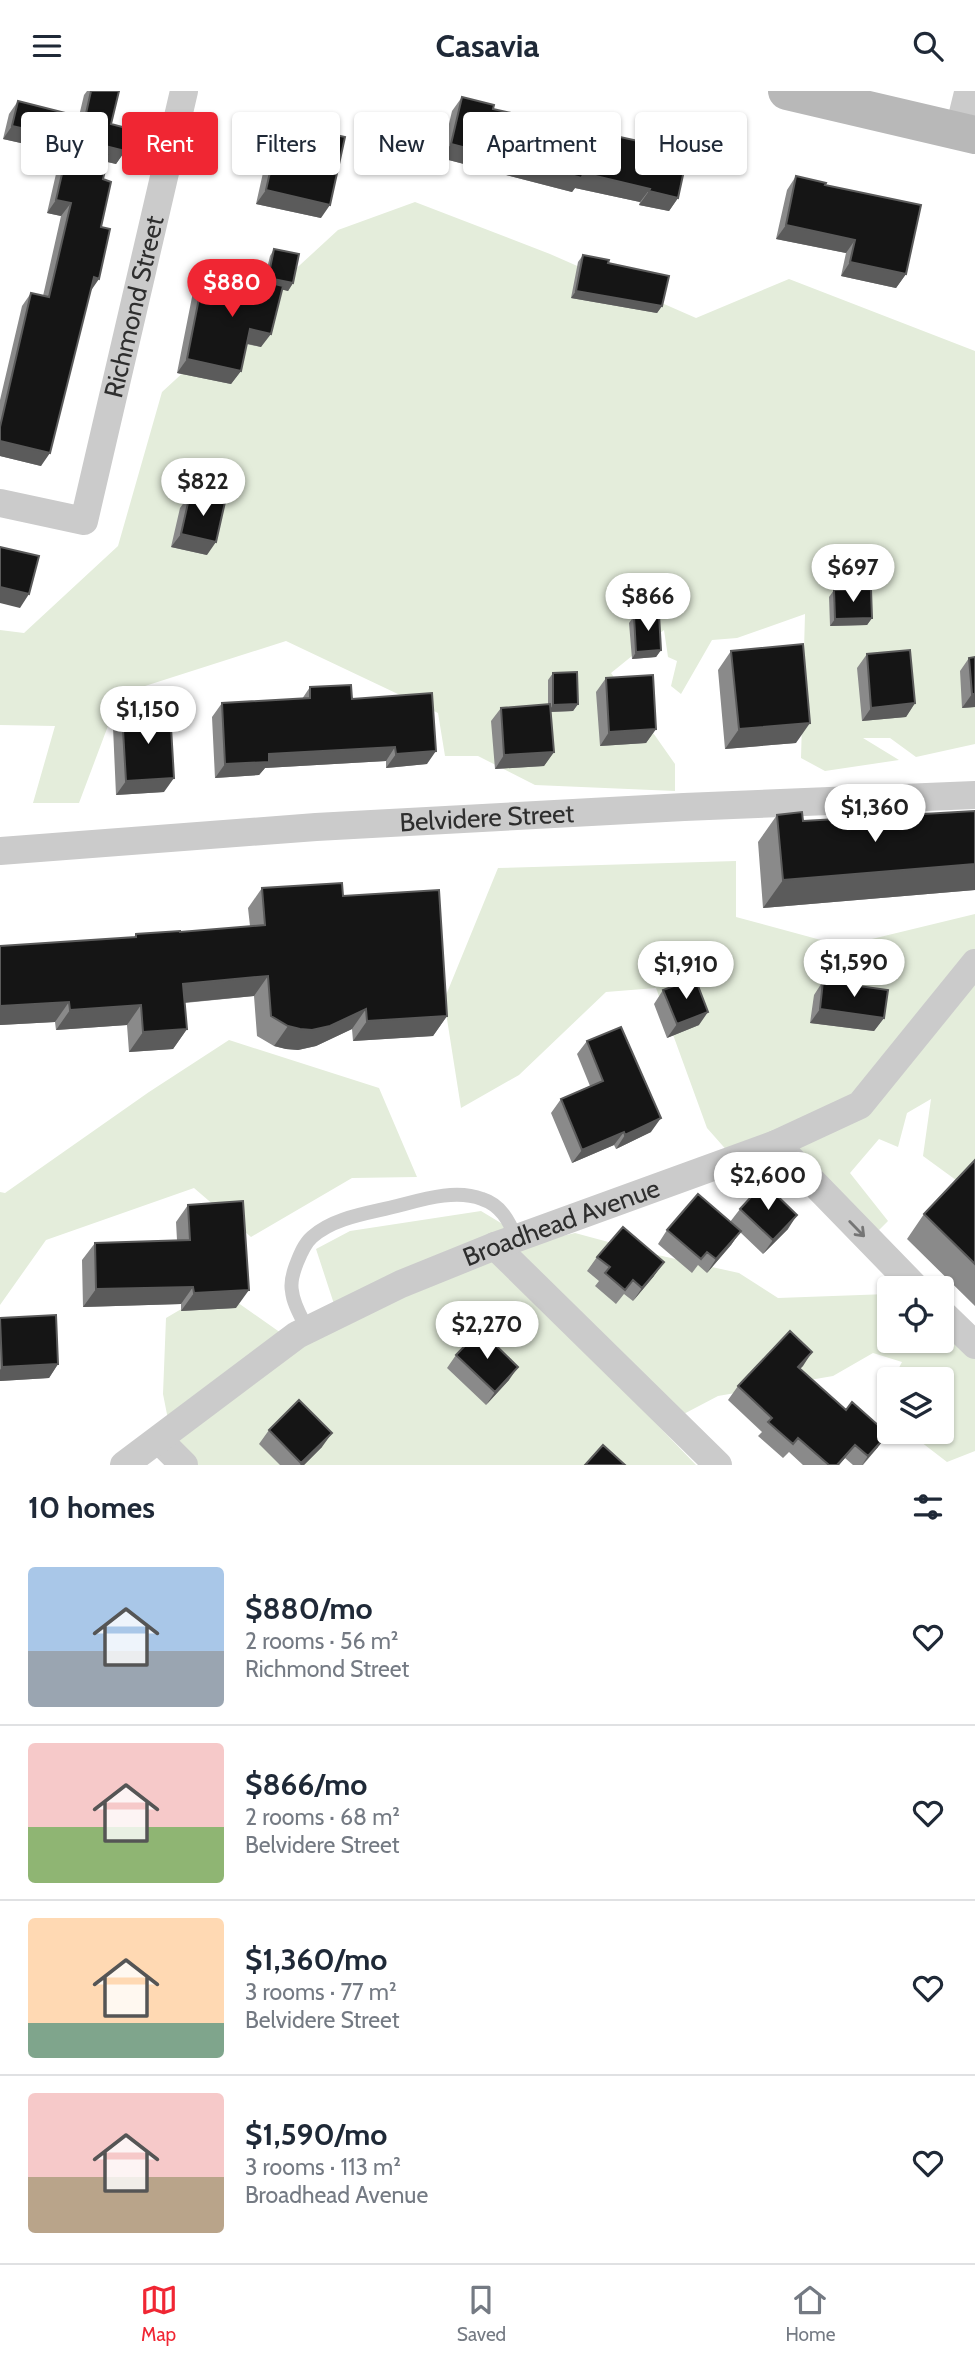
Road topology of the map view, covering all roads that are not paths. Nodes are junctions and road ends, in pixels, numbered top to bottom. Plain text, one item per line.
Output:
1 (184, 91) edge
2 (787, 91) edge
3 (972, 91) edge
4 (968, 133) edge
5 (0, 503) edge
6 (975, 795) edge
7 (0, 851) edge
8 (975, 963) edge
9 (776, 1144) junction
10 (505, 1242) junction
11 (904, 1276) edge
12 (954, 1325) edge
13 (308, 1331) junction
14 (975, 1345) edge
15 (159, 1440) junction
16 (124, 1465) edge
17 (184, 1465) edge
18 (718, 1465) edge

1 - 5 street, Richmond Street
2 - 4 main road
3 - 4 street
6 - 7 street, Belvidere Street
8 - 9 street, Broadhead Avenue
9 - 10 street, Broadhead Avenue
9 -> 11 street
10 - 13 street, Broadhead Avenue
10 - 13 lane
10 - 18 street
12 - 14 street
13 - 15 street, Broadhead Avenue
15 - 16 street, Broadhead Avenue
15 - 17 street

